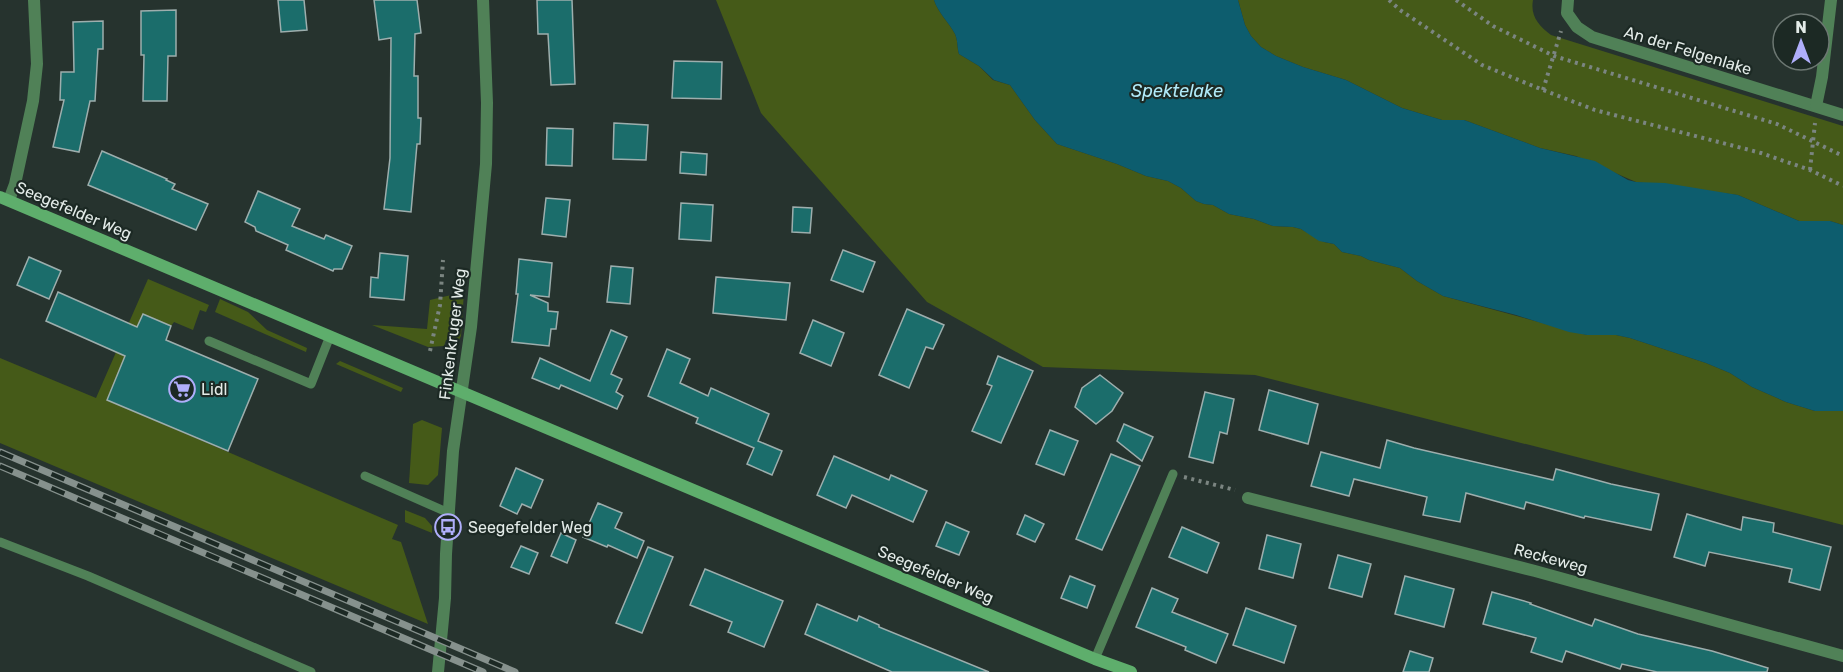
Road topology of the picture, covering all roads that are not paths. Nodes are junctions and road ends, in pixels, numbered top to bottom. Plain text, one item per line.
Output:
1 (34, 0) edge
2 (483, 0) edge
3 (1568, 0) edge
4 (1831, 0) edge
5 (1816, 106) junction
6 (1843, 115) edge
7 (4, 198) edge
8 (330, 336) junction
9 (209, 341) dead end
10 (462, 392) junction
11 (1173, 474) road end
12 (365, 476) dead end
13 (1248, 498) road end
14 (449, 513) junction
15 (0, 542) edge
16 (1843, 656) edge
17 (1095, 659) junction
18 (311, 672) edge
19 (438, 672) edge
20 (1131, 672) edge

1 - 7 street
2 - 10 street, Finkenkruger Weg
3 - 5 street, An der Felgenlake
4 - 5 street
5 - 6 street, An der Felgenlake
7 - 8 street, Seegefelder Weg
8 - 9 lane
8 - 10 street, Seegefelder Weg
10 - 14 street, Finkenkruger Weg
10 - 17 street, Seegefelder Weg
11 - 17 lane
12 - 14 lane
13 - 16 street, Reckeweg
14 - 19 street, Finkenkruger Weg
15 - 18 lane
17 - 20 street, Seegefelder Weg

